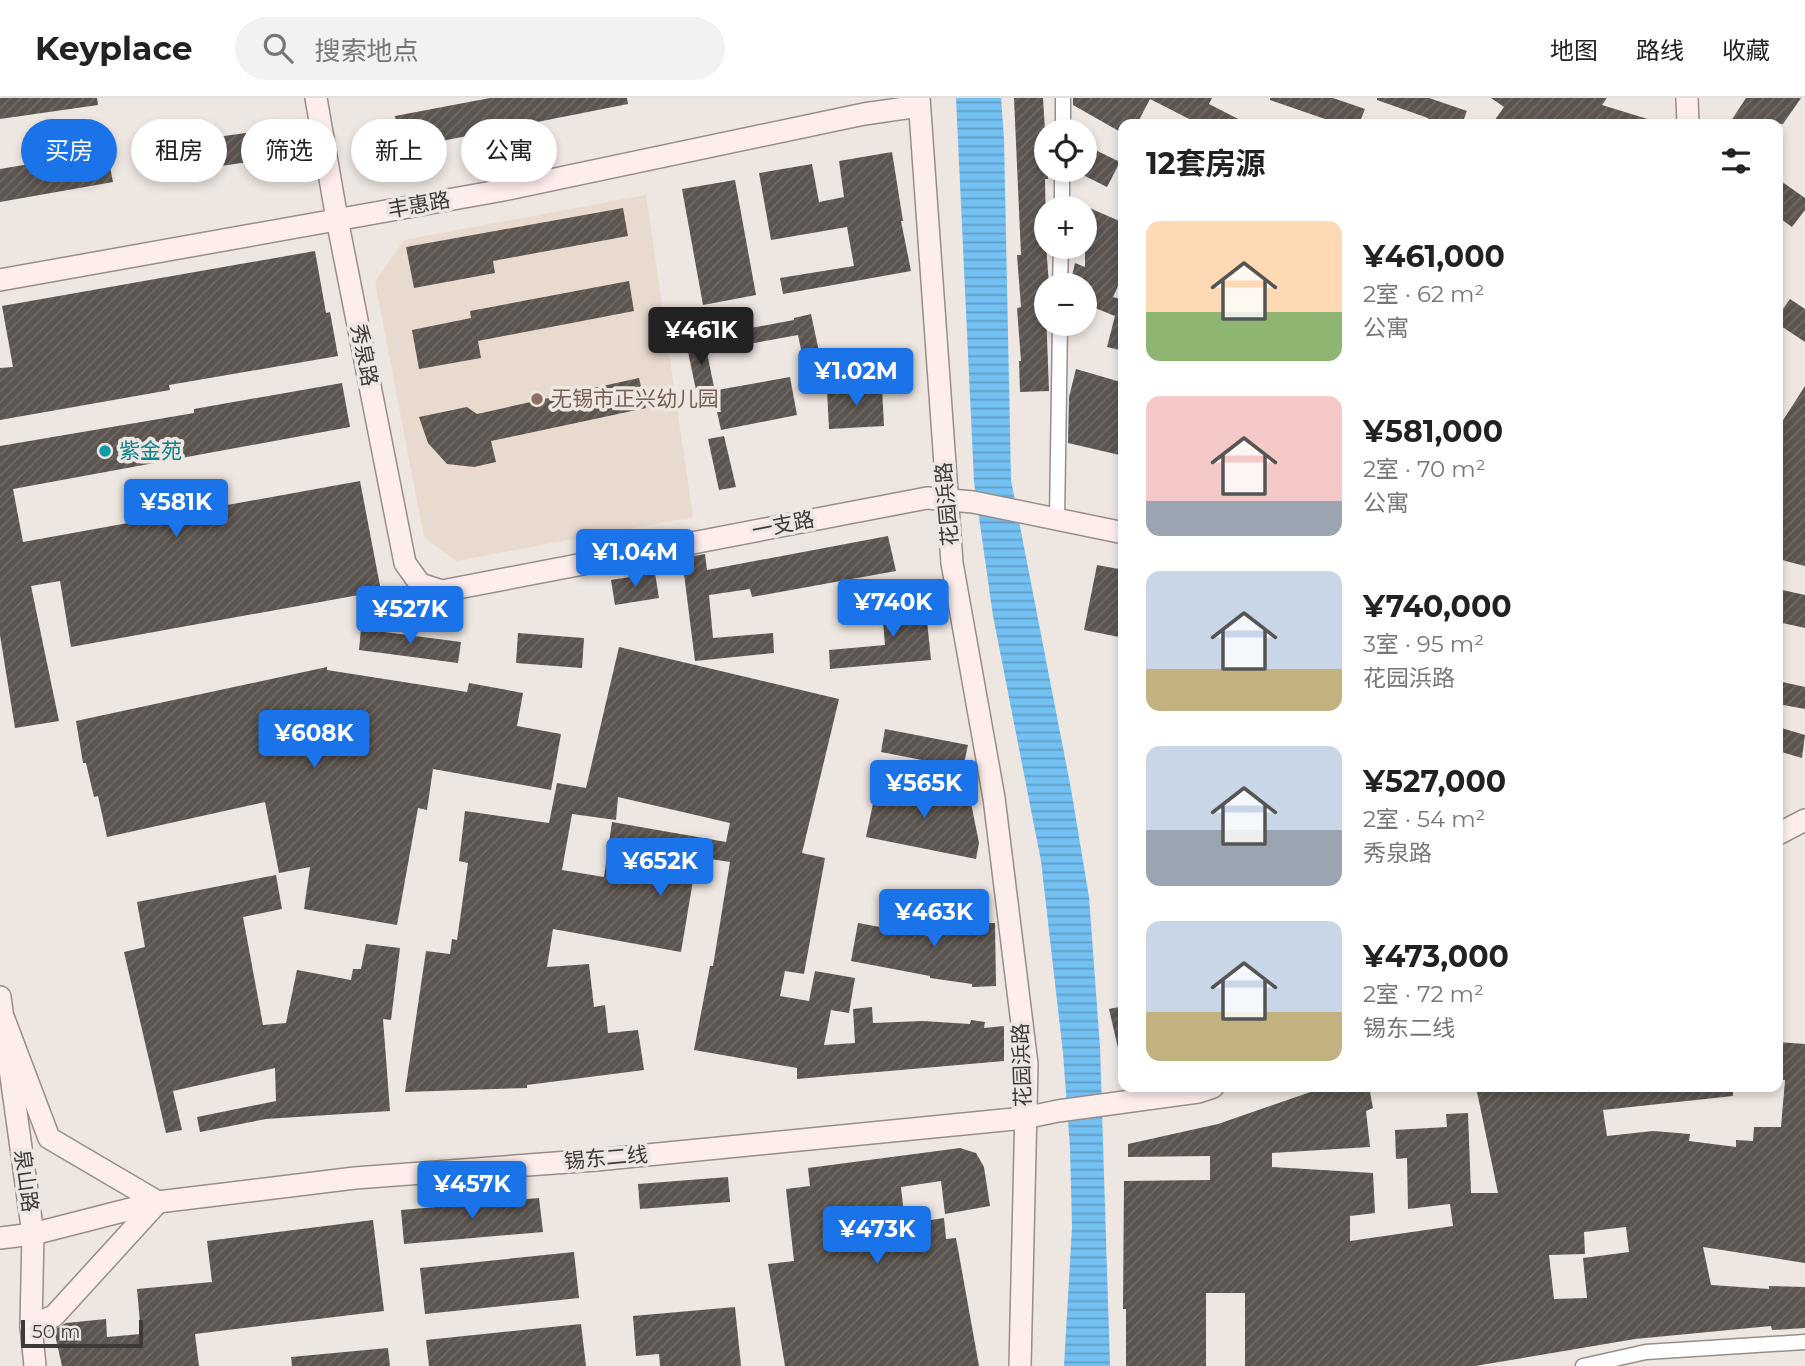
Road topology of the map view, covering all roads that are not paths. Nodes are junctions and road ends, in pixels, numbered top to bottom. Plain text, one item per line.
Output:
1 (316, 98) edge
2 (1063, 98) edge
3 (1687, 98) edge
4 (919, 102) edge
5 (1063, 119) edge
6 (1688, 119) edge
7 (337, 219) junction
8 (0, 280) edge
9 (1059, 336) edge
10 (946, 499) junction
11 (1047, 518) junction
12 (1118, 532) edge
13 (442, 591) joint
14 (1805, 820) edge
15 (1783, 831) edge
16 (0, 997) edge
17 (4, 1019) junction
18 (1198, 1092) edge
19 (1024, 1118) junction
20 (158, 1202) junction
21 (33, 1234) junction
22 (0, 1238) edge
23 (32, 1326) junction
24 (1805, 1342) edge
25 (35, 1366) edge
26 (1020, 1366) edge
27 (1583, 1366) edge

1 - 7 street, 秀泉路
2 - 5 street
3 - 6 street
4 - 7 street, 丰惠路
4 - 10 street, 花园浜路
7 - 8 street, 丰惠路
7 - 13 street, 秀泉路
9 - 11 street
10 - 11 street, 一支路
10 - 13 street, 一支路
10 - 19 street, 花园浜路
11 - 12 street, 一支路
14 - 15 street
16 - 17 street, 泉山路
17 - 20 street
17 - 21 street, 泉山路
18 - 19 street, 锡东二线
19 - 20 street, 锡东二线
19 - 26 street, 花园浜路
20 - 21 street, 锡东二线
20 - 23 street
21 - 22 street, 锡东二线
21 - 23 street, 泉山路
23 - 25 street, 泉山路
24 - 27 street

